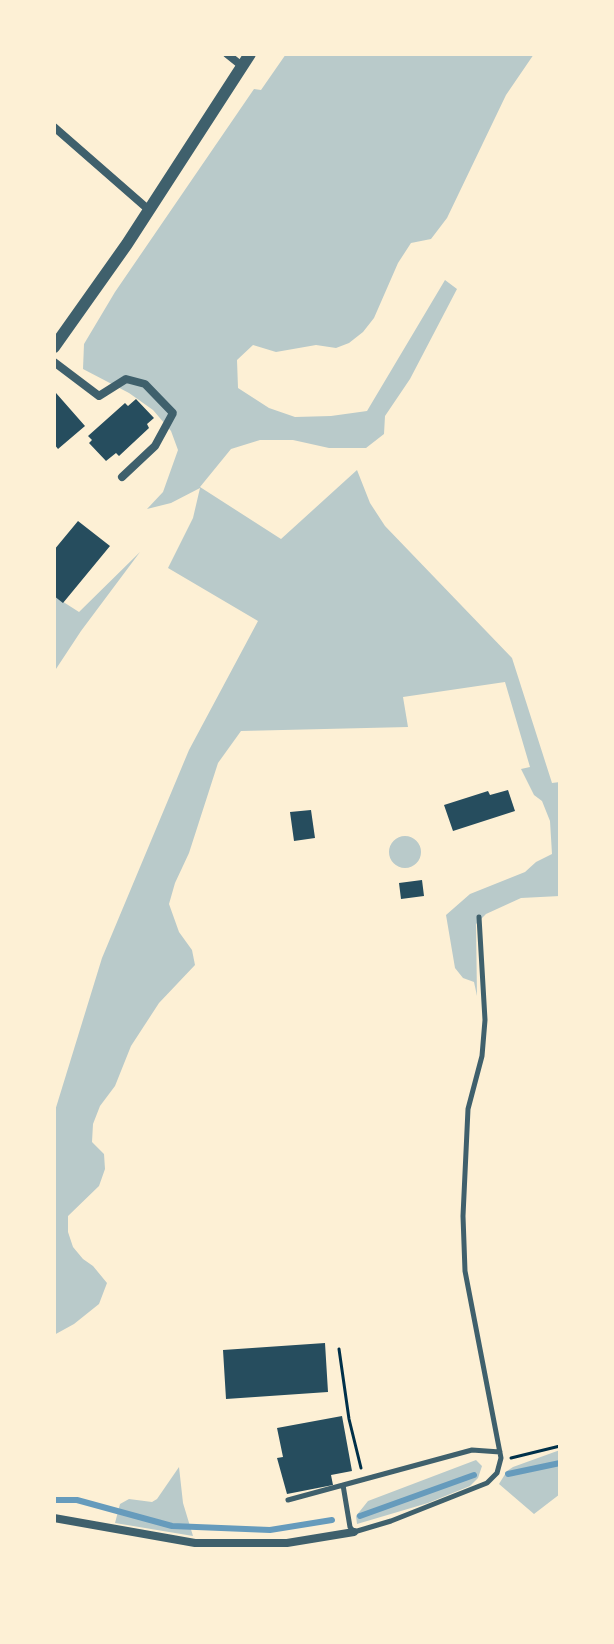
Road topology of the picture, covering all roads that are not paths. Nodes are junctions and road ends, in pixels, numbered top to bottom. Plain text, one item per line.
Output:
1 (227, 54) edge
2 (250, 54) edge
3 (242, 66) junction
4 (54, 127) edge
5 (149, 210) junction
6 (54, 347) edge
7 (54, 362) edge
8 (122, 477) dead end
9 (479, 917) dead end
10 (500, 1452) junction
11 (343, 1485) junction
12 (288, 1500) dead end
13 (54, 1518) edge
14 (354, 1532) junction

1 - 3 street
2 - 3 street
3 - 5 street
4 - 5 street
5 - 6 street
7 - 8 street
9 - 10 lane
10 - 11 lane
10 - 14 lane
11 - 12 lane
11 - 14 lane
13 - 14 street

